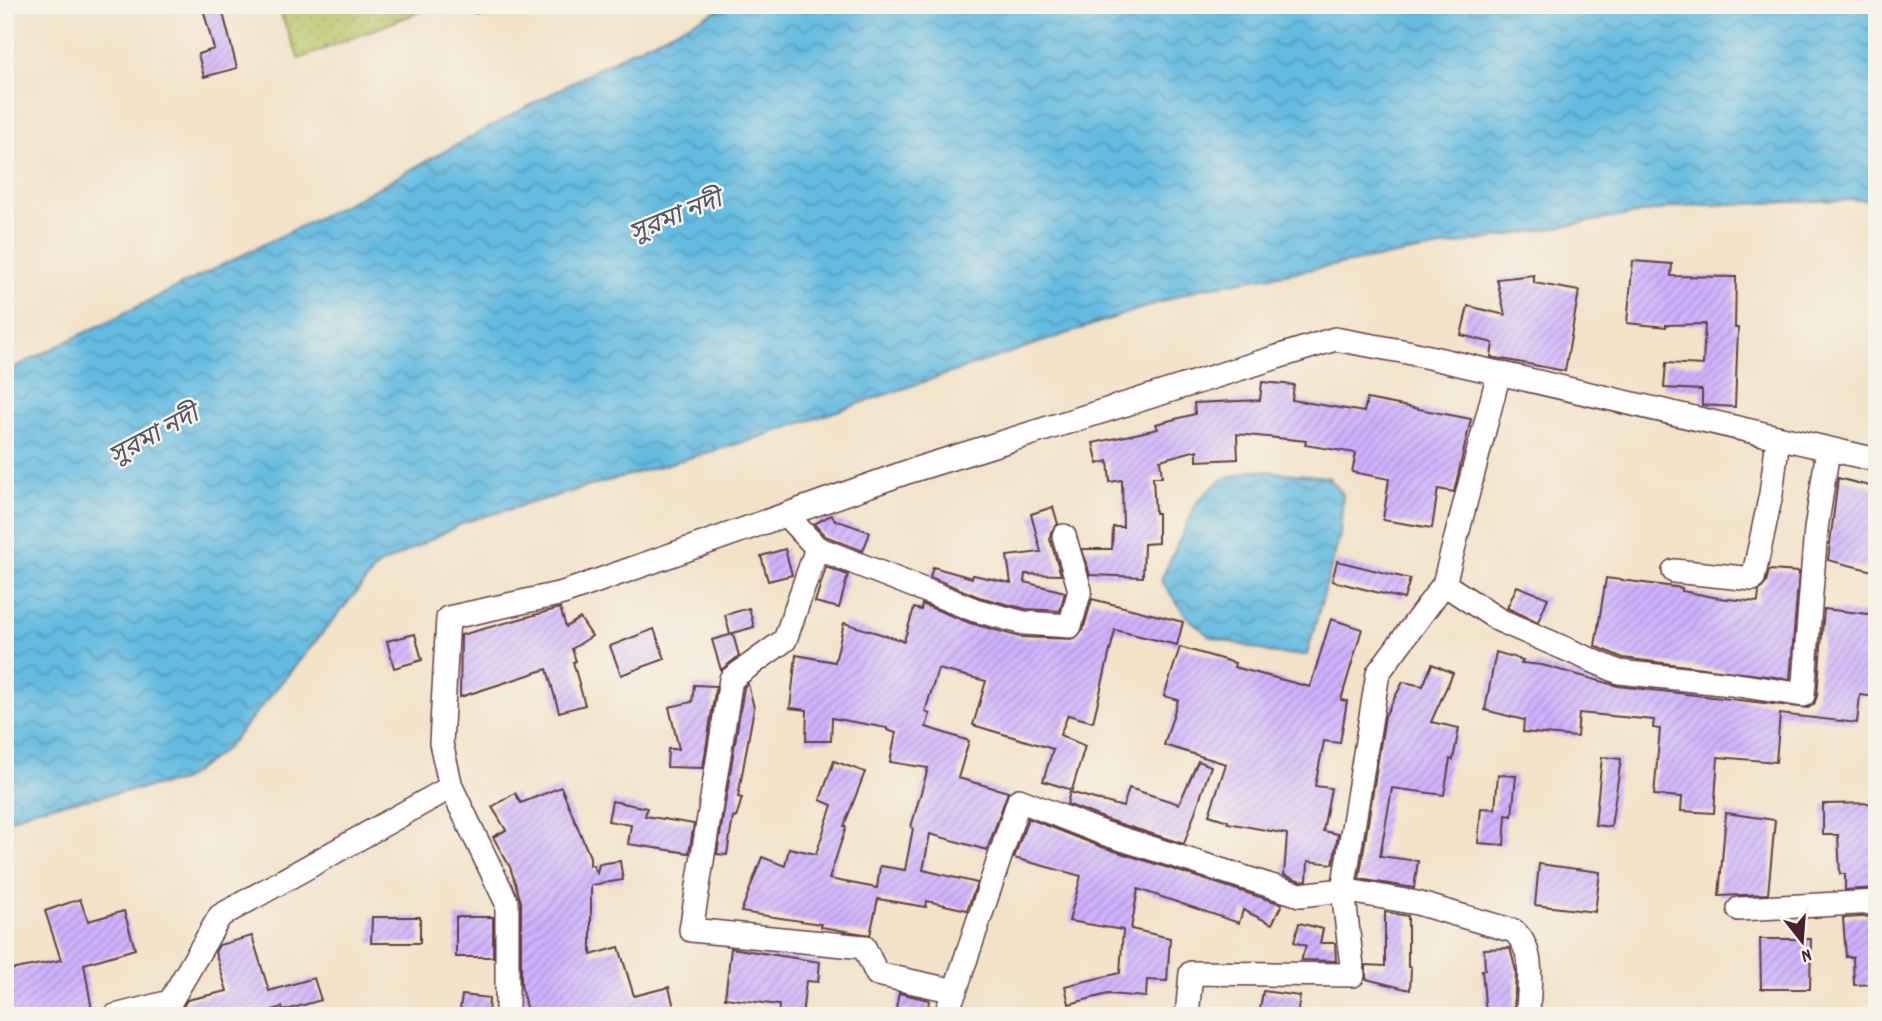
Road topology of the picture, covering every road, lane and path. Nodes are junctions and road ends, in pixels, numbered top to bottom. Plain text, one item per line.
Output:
1 (476, 5) edge
2 (477, 18) dead end
3 (1499, 373) junction
4 (1777, 438) junction
5 (1828, 450) junction
6 (1877, 460) edge
7 (787, 516) junction
8 (1064, 536) dead end
9 (817, 548) junction
10 (1674, 571) dead end
11 (1444, 584) junction
12 (451, 787) junction
13 (1343, 890) junction
14 (1877, 902) edge
15 (1739, 909) dead end
16 (955, 991) junction
17 (116, 1016) edge
18 (508, 1016) edge
19 (945, 1016) edge
20 (1187, 1016) edge
21 (1528, 1016) edge

1 - 2 path
3 - 4 street
3 - 7 street
3 - 11 street
4 - 5 street
4 - 10 street
5 - 6 street
5 - 11 street
7 - 9 street
7 - 12 street
8 - 9 street
9 - 16 street
11 - 13 street
12 - 17 street
12 - 18 street
13 - 16 street
13 - 20 street
13 - 21 street
14 - 15 street
16 - 19 street

